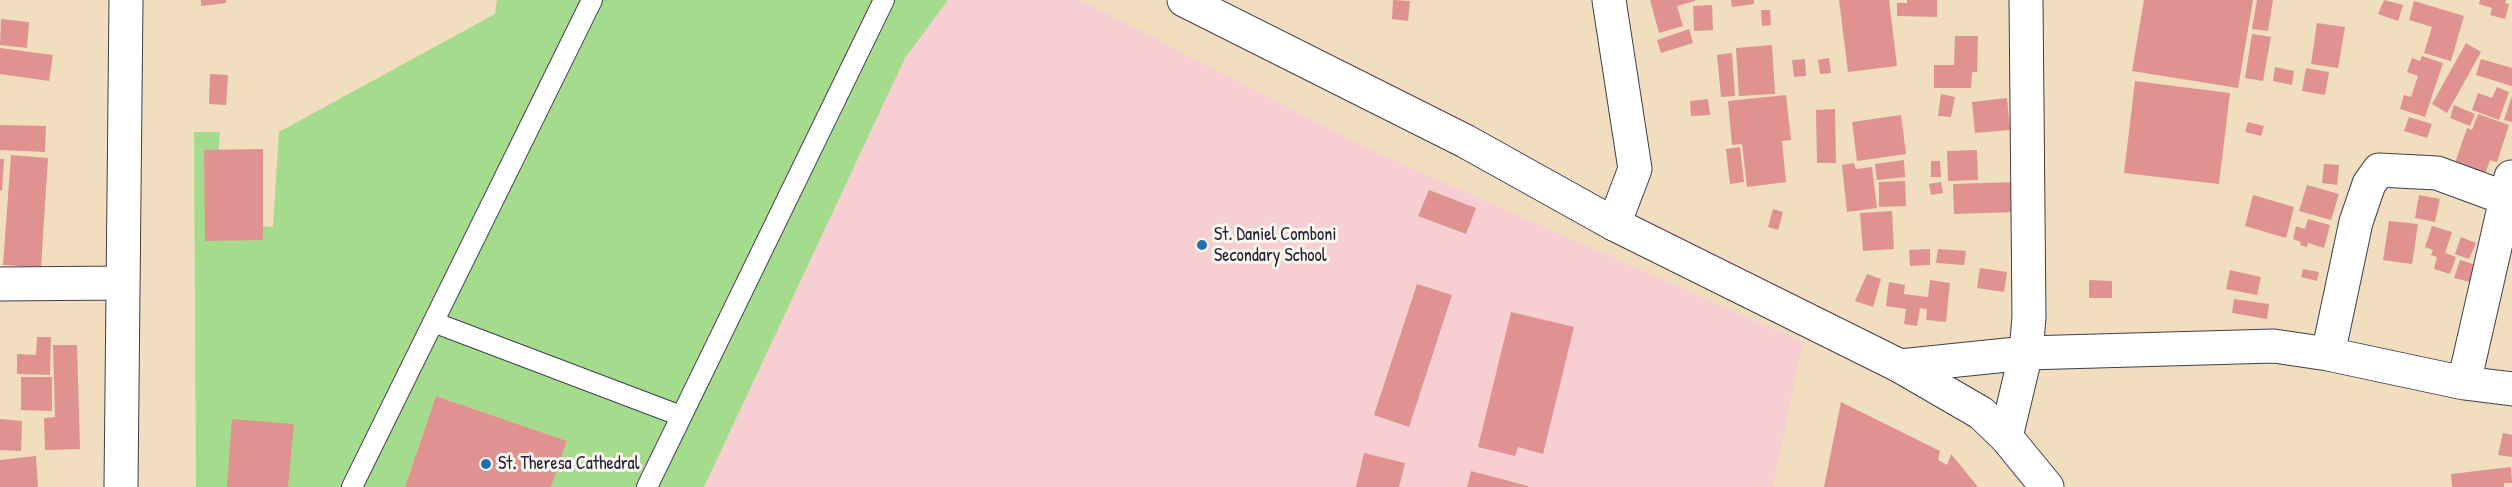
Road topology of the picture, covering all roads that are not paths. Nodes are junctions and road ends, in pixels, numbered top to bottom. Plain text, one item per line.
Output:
1 (126, 0) edge
2 (592, 0) edge
3 (884, 0) edge
4 (1184, 0) edge
5 (1609, 0) edge
6 (2026, 0) edge
7 (2510, 186) edge
8 (1614, 224) junction
9 (122, 283) junction
10 (0, 284) edge
11 (433, 322) junction
12 (2026, 352) junction
13 (2328, 354) junction
14 (1900, 366) junction
15 (2464, 383) junction
16 (2512, 389) edge
17 (681, 416) junction
18 (2006, 437) junction
19 (121, 487) edge
20 (352, 487) edge
21 (647, 487) edge
22 (2047, 487) edge

1 - 9 street
2 - 11 lane
3 - 17 lane
4 - 8 street
5 - 8 street
6 - 12 street
7 - 13 street
7 - 15 street
8 - 14 street
9 - 10 street
9 - 19 street
11 - 17 lane
11 - 20 lane
12 - 13 street
12 - 14 street
12 - 18 street
13 - 15 street
14 - 18 street
15 - 16 street
17 - 21 lane
18 - 22 street

